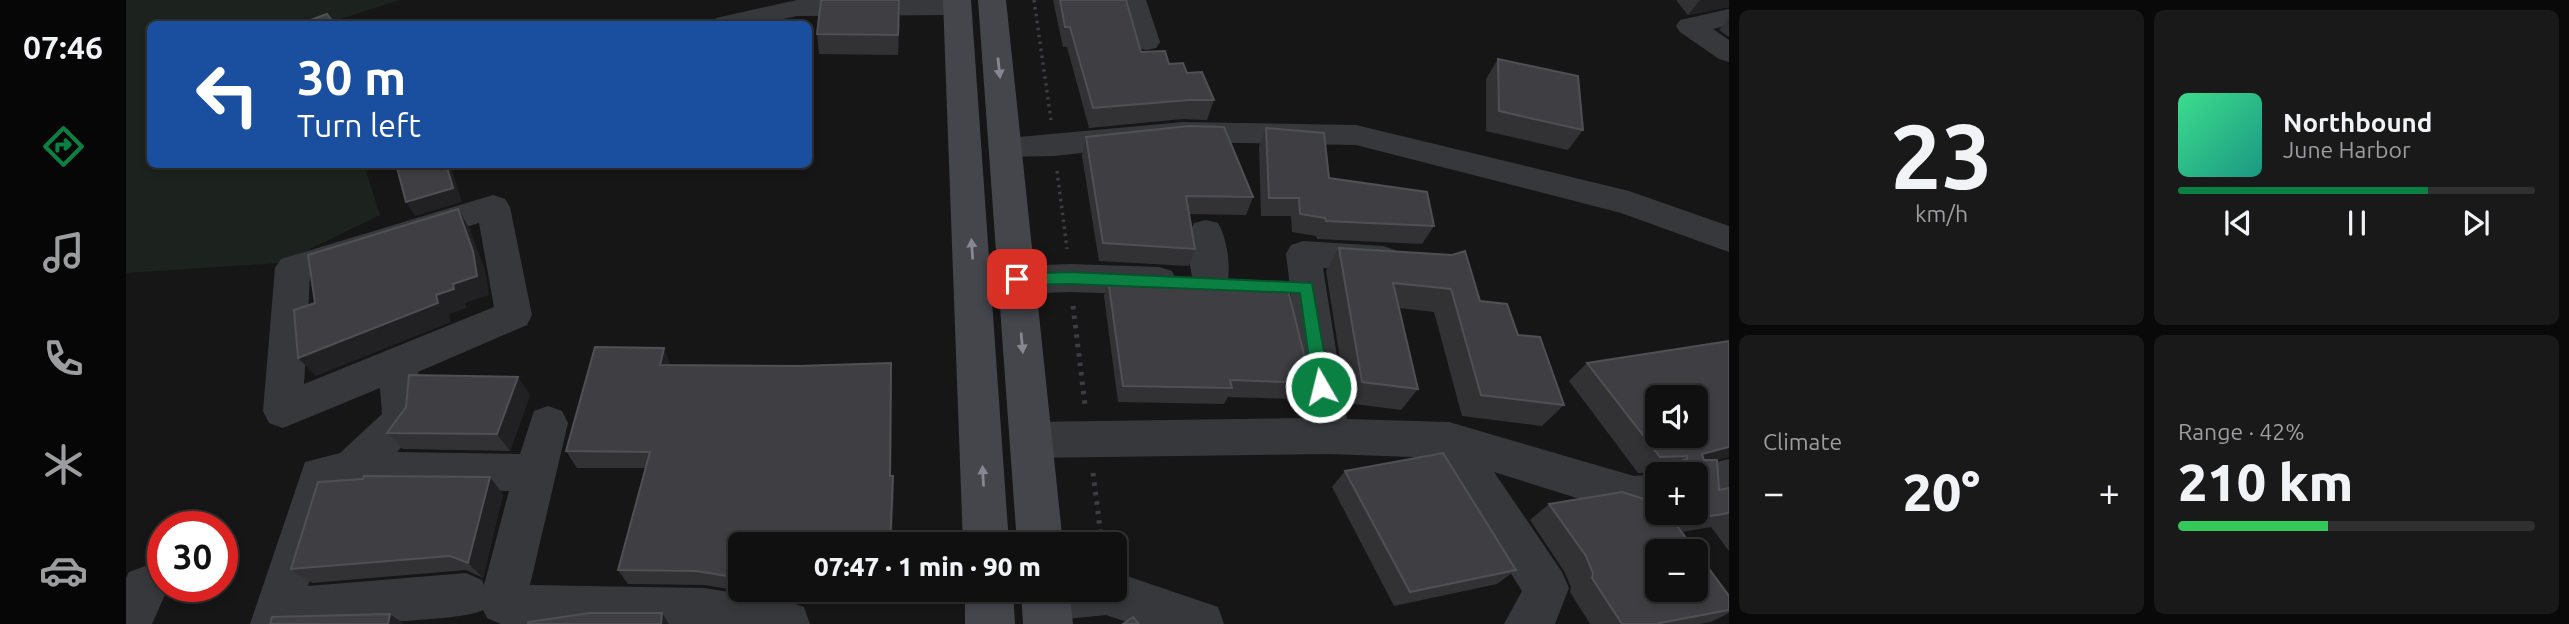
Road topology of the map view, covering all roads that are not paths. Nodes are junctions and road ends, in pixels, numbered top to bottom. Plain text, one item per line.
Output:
1 (1133, 0) edge
2 (969, 2) edge
3 (1729, 17) edge
4 (739, 21) edge
5 (1146, 42) dead end
6 (1729, 53) edge
7 (1007, 146) junction
8 (1206, 232) dead end
9 (1729, 240) edge
10 (1422, 261) edge
11 (1017, 279) junction
12 (398, 363) junction
13 (548, 423) dead end
14 (1329, 436) junction
15 (1030, 440) junction
16 (1449, 440) junction
17 (351, 470) junction
18 (535, 473) junction
19 (1729, 478) edge
20 (1708, 482) edge
21 (1645, 494) edge
22 (986, 532) edge
23 (1039, 532) edge
24 (989, 602) edge
25 (1046, 604) edge
26 (476, 607) edge
27 (274, 618) edge
28 (787, 624) edge
29 (990, 624) edge
30 (1201, 624) edge
31 (1527, 624) edge

1 - 5 street
2 - 4 street
2 -> 7 main road
22 -> 2 main road
3 - 6 street
7 - 9 street
7 - 11 main road
8 - 11 street
10 - 14 street
11 -> 15 main road
12 - 12 street
12 - 17 street
13 - 18 street
14 - 15 street
14 - 16 street
15 - 23 main road
16 - 21 street
16 - 31 street
17 - 18 street
17 - 27 street
18 - 26 street
19 - 20 street
24 - 29 main road
25 - 30 street
26 - 27 street
26 - 28 street

